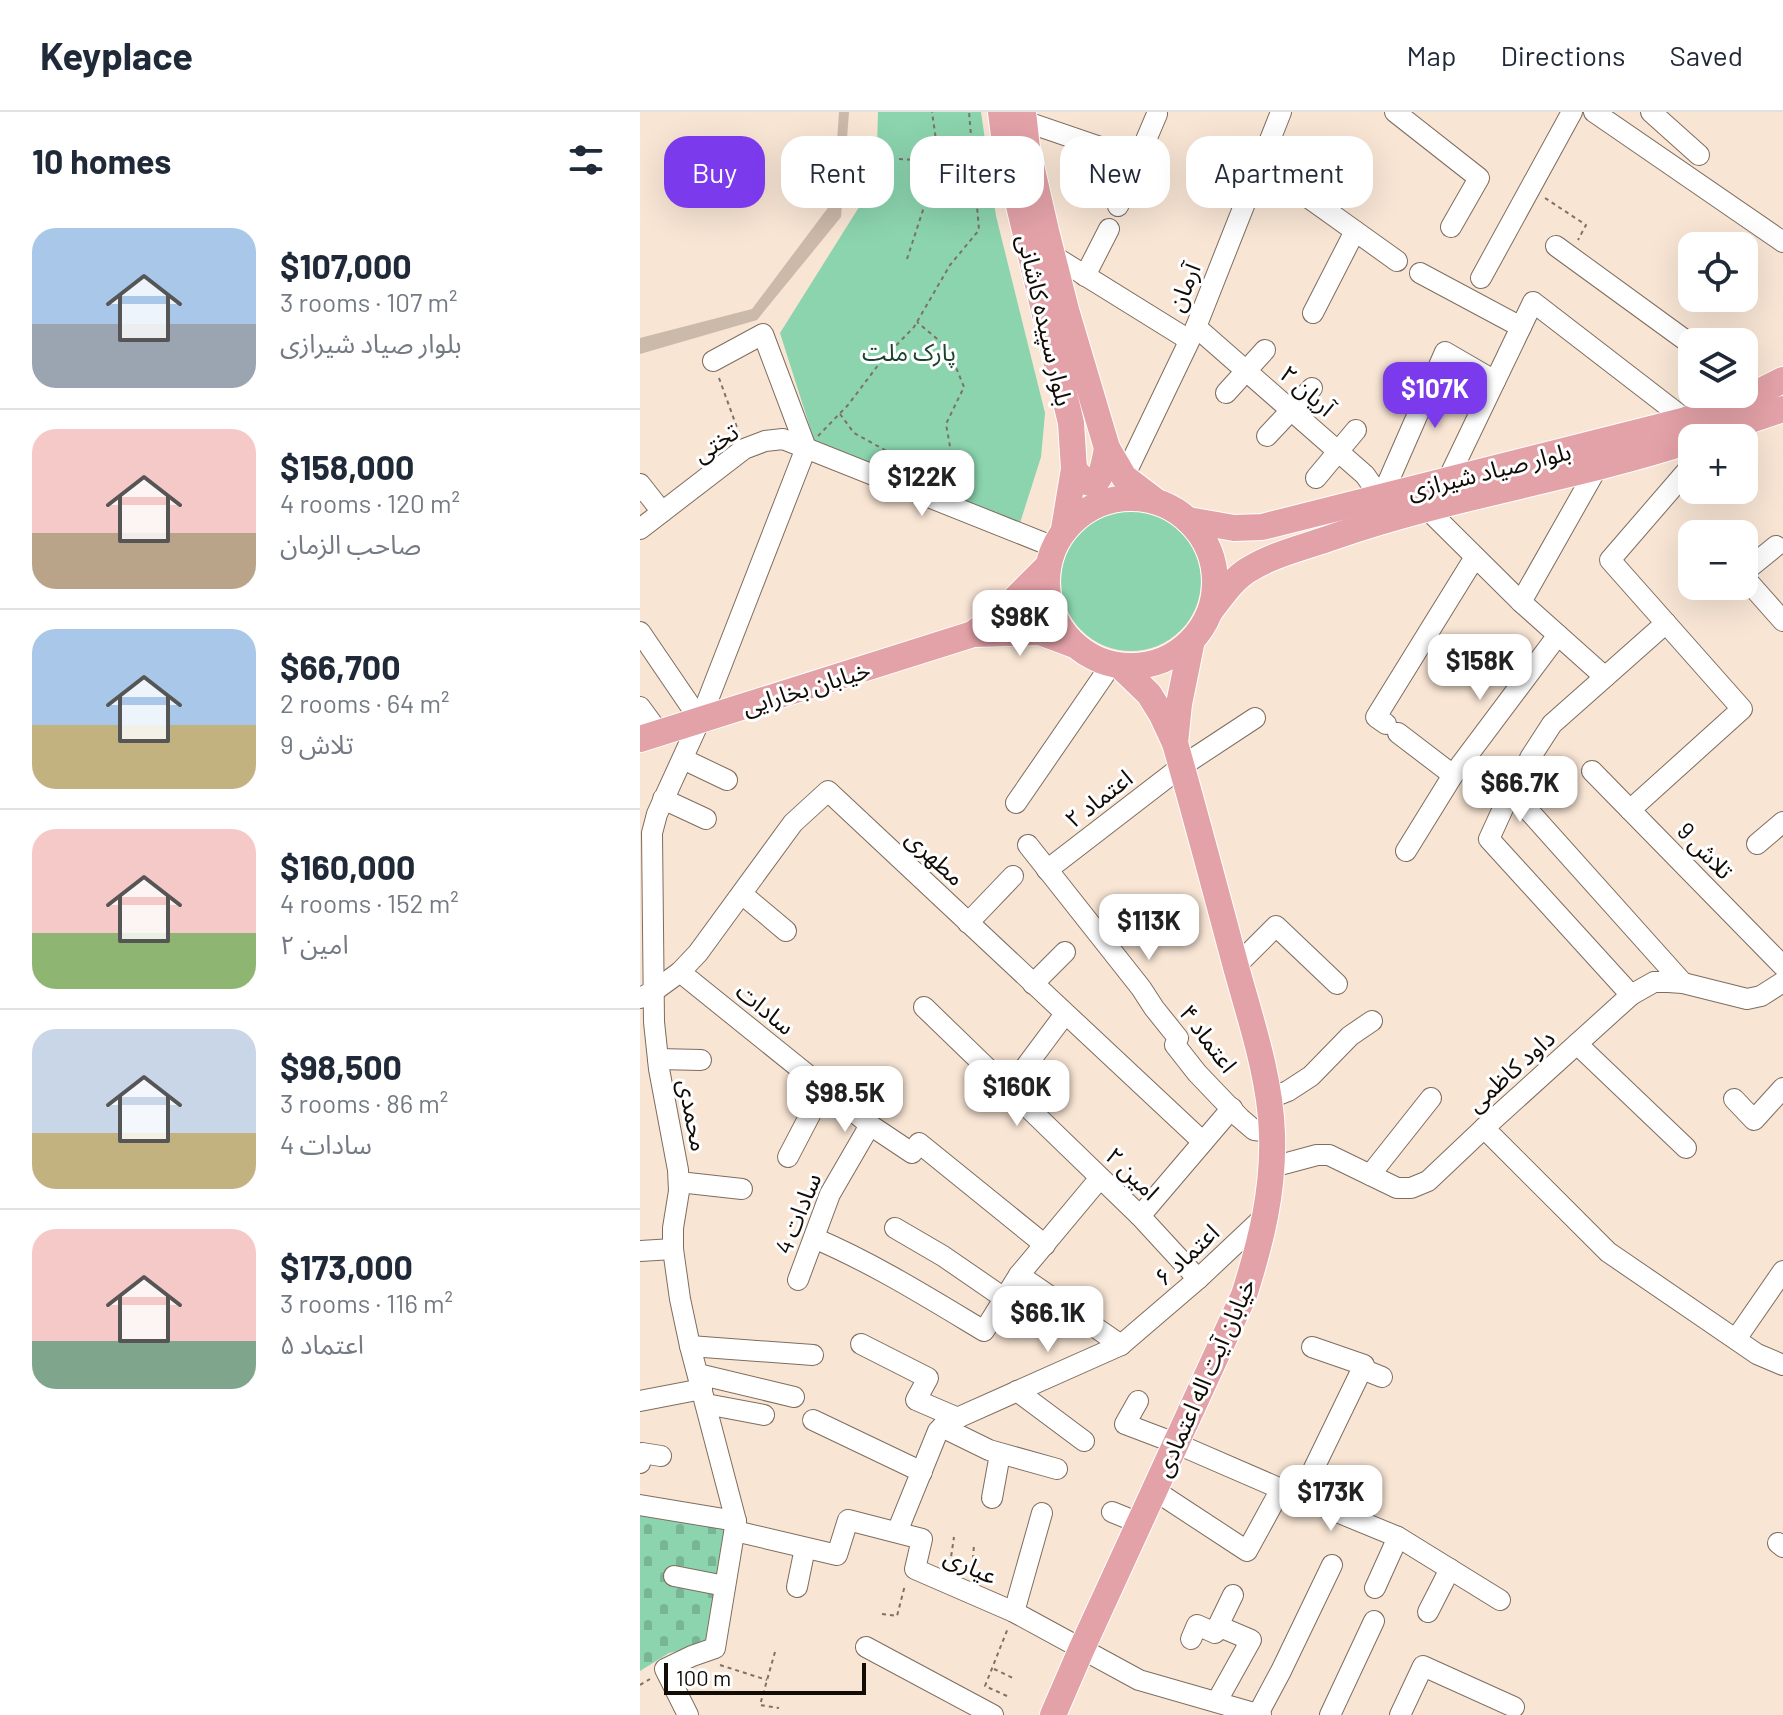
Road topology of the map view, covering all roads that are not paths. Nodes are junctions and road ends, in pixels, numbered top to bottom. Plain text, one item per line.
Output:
1 (1395, 112) edge
2 (1572, 112) edge
3 (1594, 112) edge
4 (1651, 112) edge
5 (1278, 113) edge
6 (1157, 114) dead end
7 (1016, 115) edge
8 (1073, 136) edge
9 (1148, 136) edge
10 (1270, 136) edge
11 (1699, 155) dead end
12 (1242, 208) edge
13 (1323, 208) edge
14 (1451, 227) dead end
15 (1109, 229) dead end
16 (1355, 231) junction
17 (1783, 242) edge
18 (1563, 251) road end
19 (1052, 255) junction
20 (1397, 261) dead end
21 (1420, 273) dead end
22 (1085, 276) junction
23 (1481, 278) dead end
24 (1313, 313) dead end
25 (1521, 327) junction
26 (1192, 334) junction
27 (1678, 335) edge
28 (1265, 350) dead end
29 (713, 361) road end
30 (1246, 371) junction
31 (1783, 380) edge
32 (1495, 381) junction
33 (1758, 386) edge
34 (1312, 388) dead end
35 (1226, 393) dead end
36 (1725, 408) edge
37 (1783, 409) edge
38 (1291, 410) junction
39 (1681, 424) edge
40 (1704, 424) edge
41 (1745, 424) edge
42 (1356, 430) dead end
43 (1267, 436) dead end
44 (1678, 436) edge
45 (1678, 438) edge
46 (806, 448) junction
47 (1107, 448) junction
48 (1337, 451) junction
49 (1598, 466) junction
50 (1074, 469) junction
51 (1124, 477) junction
52 (1316, 478) dead end
53 (1448, 479) junction
54 (1678, 481) edge
55 (640, 484) edge
56 (1381, 498) junction
57 (1156, 501) junction
58 (1428, 510) junction
59 (662, 512) junction
60 (1188, 520) junction
61 (640, 529) edge
62 (1776, 546) dead end
63 (1055, 547) junction
64 (1475, 557) junction
65 (1758, 562) edge
66 (1758, 592) edge
67 (1521, 602) junction
68 (1211, 610) junction
69 (1783, 621) edge
70 (1666, 623) junction
71 (640, 632) edge
72 (973, 634) junction
73 (1558, 635) junction
74 (1192, 640) junction
75 (1072, 644) junction
76 (1115, 666) junction
77 (1605, 677) junction
78 (640, 707) edge
79 (1255, 718) dead end
80 (700, 720) junction
81 (650, 736) edge
82 (1179, 754) junction
83 (1530, 758) dead end
84 (683, 759) junction
85 (1592, 771) dead end
86 (1453, 775) junction
87 (727, 780) dead end
88 (1016, 803) dead end
89 (653, 805) edge
90 (1630, 810) junction
91 (706, 819) dead end
92 (1783, 822) edge
93 (1757, 844) dead end
94 (1028, 845) dead end
95 (1406, 851) dead end
96 (1047, 870) junction
97 (1013, 876) dead end
98 (742, 894) junction
99 (968, 923) junction
100 (786, 931) dead end
101 (1065, 952) dead end
102 (1236, 966) junction
103 (1783, 966) edge
104 (680, 972) junction
105 (1683, 983) junction
106 (1033, 984) junction
107 (1337, 984) dead end
108 (1779, 991) edge
109 (647, 994) edge
110 (1631, 995) junction
111 (924, 1007) dead end
112 (1065, 1014) junction
113 (1372, 1021) dead end
114 (1577, 1044) junction
115 (658, 1059) junction
116 (701, 1060) dead end
117 (824, 1088) junction
118 (1783, 1088) edge
119 (1009, 1089) junction
120 (1431, 1098) dead end
121 (1268, 1099) junction
122 (1734, 1099) dead end
123 (1232, 1108) junction
124 (870, 1125) junction
125 (1484, 1128) junction
126 (1272, 1132) junction
127 (1203, 1142) junction
128 (1686, 1148) dead end
129 (788, 1157) dead end
130 (1272, 1167) junction
131 (1370, 1175) junction
132 (1100, 1178) junction
133 (679, 1182) junction
134 (742, 1189) dead end
135 (1267, 1214) junction
136 (1140, 1216) junction
137 (895, 1228) dead end
138 (814, 1238) junction
139 (1045, 1245) junction
140 (673, 1249) junction
141 (640, 1251) edge
142 (1783, 1271) edge
143 (1019, 1275) junction
144 (1198, 1279) junction
145 (798, 1280) dead end
146 (1004, 1298) junction
147 (1736, 1339) junction
148 (861, 1344) dead end
149 (1121, 1345) junction
150 (690, 1346) junction
151 (1312, 1347) dead end
152 (813, 1355) dead end
153 (1783, 1365) edge
154 (1363, 1367) junction
155 (1382, 1377) dead end
156 (702, 1389) junction
157 (1017, 1391) junction
158 (794, 1397) dead end
159 (640, 1401) edge
160 (1138, 1401) dead end
161 (764, 1415) dead end
162 (813, 1420) dead end
163 (950, 1422) junction
164 (1084, 1441) dead end
165 (1175, 1443) junction
166 (1000, 1454) junction
167 (661, 1456) dead end
168 (640, 1463) edge
169 (1057, 1469) dead end
170 (922, 1472) junction
171 (1281, 1489) junction
172 (1154, 1490) junction
173 (1300, 1497) junction
174 (992, 1498) dead end
175 (640, 1505) edge
176 (1112, 1512) dead end
177 (1042, 1513) dead end
178 (1139, 1523) junction
179 (736, 1526) junction
180 (897, 1532) junction
181 (1398, 1537) junction
182 (805, 1548) junction
183 (1332, 1565) dead end
184 (1450, 1569) junction
185 (674, 1576) dead end
186 (725, 1586) junction
187 (797, 1587) dead end
188 (1375, 1588) dead end
189 (1233, 1595) dead end
190 (1500, 1600) dead end
191 (1014, 1612) junction
192 (1428, 1612) dead end
193 (1374, 1621) dead end
194 (1218, 1626) junction
195 (1191, 1639) dead end
196 (866, 1647) dead end
197 (1082, 1648) junction
198 (1217, 1701) junction
199 (1514, 1707) dead end
200 (1260, 1714) edge
201 (688, 1715) edge
202 (993, 1715) edge
203 (1053, 1715) edge
204 (1330, 1715) edge
205 (1400, 1715) edge

1 - 14 street
2 - 23 street
3 - 17 street
4 - 11 street
5 - 10 street, آرمان
6 - 9 street
7 - 8 street
7 - 19 main road, بلوار سپیده کاشانی
7 - 50 main road, بلوار سپیده کاشانی
12 - 26 street, آرمان
13 - 16 street
15 - 22 street
16 - 20 street
16 - 24 street
18 - 27 street
19 - 22 street, آریان ۲
19 - 47 main road, بلوار سپیده کاشانی
21 - 25 street
22 - 26 street, آریان ۲
25 - 32 street
25 - 39 street
26 - 30 street, آریان ۲
26 - 51 street, آرمان
28 - 30 street
29 - 46 street
30 - 35 street
30 - 38 street, آریان ۲
31 - 33 main road, بلوار صیاد شیرازی
32 - 53 street
32 - 56 street
34 - 38 street
36 - 40 main road, بلوار صیاد شیرازی
37 - 41 main road, بلوار صیاد شیرازی
38 - 43 street
38 - 48 street, آریان ۲
42 - 48 street
44 - 53 main road, بلوار صیاد شیرازی
45 - 49 main road, بلوار صیاد شیرازی
46 - 59 street, تختی
46 - 63 street, تختی
46 - 80 street, محمدی
47 - 50 main road
47 - 51 main road, بلوار سپیده کاشانی
48 - 52 street
48 - 56 street, آریان ۲
49 - 58 main road, بلوار صیاد شیرازی
49 - 67 street
50 - 63 main road, بلوار سپیده کاشانی
51 - 57 main road, بلوار سپیده کاشانی
53 - 56 main road, بلوار صیاد شیرازی
54 - 70 street
55 - 59 street
56 - 60 main road, بلوار صیاد شیرازی
57 - 60 main road
57 - 63 main road
58 - 64 street
58 - 68 main road, بلوار صیاد شیرازی
59 - 61 street, تختی
60 - 68 main road
62 - 65 street
63 - 72 main road, خیابان بخارایی
63 - 75 main road
64 - 67 street
64 - 86 street
66 - 69 street
67 - 73 street
68 - 74 main road
70 - 77 street
70 - 90 street
71 - 80 street
72 - 75 main road, خیابان بخارایی
72 - 80 main road, خیابان بخارایی
73 - 77 street
73 - 86 street
74 - 76 main road
74 - 82 main road
75 - 76 main road
76 - 82 main road
76 - 88 street
77 - 83 street
78 - 81 street
79 - 82 street, اعتماد ۲
80 - 81 main road, خیابان بخارایی
80 - 84 street, محمدی
82 - 96 street, اعتماد ۲
82 - 102 main road, خیابان آیت اله اعتمادی
84 - 87 street
84 - 89 street, محمدی
85 - 90 street, تلاش 9
86 - 95 street
89 - 91 street
89 - 109 street, محمدی
90 - 103 street, تلاش 9
92 - 93 street
94 - 96 street, اعتماد ۴
96 - 123 street, اعتماد ۴
97 - 99 street
98 - 99 street, مطهری
98 - 100 street
98 - 104 street, مطهری
99 - 106 street, مطهری
101 - 106 street
102 - 107 street
102 - 121 main road, خیابان آیت اله اعتمادی
104 - 109 street, مطهری
104 - 117 street, سادات
105 - 108 street, داود کاظمی
105 - 110 street, داود کاظمی
105 - 110 street
106 - 112 street, مطهری
109 - 115 street, محمدی
110 - 114 street, داود کاظمی
111 - 119 street, امین ۲
112 - 119 street
112 - 127 street, مطهری
113 - 121 street
114 - 125 street, داود کاظمی
114 - 128 street
115 - 116 street
115 - 133 street, محمدی
117 - 124 street, سادات
117 - 129 street
118 - 122 street
119 - 132 street, امین ۲
120 - 131 street
121 - 126 main road, خیابان آیت اله اعتمادی
123 - 126 street, اعتماد ۴
123 - 127 street
124 - 138 street, سادات 4
124 - 139 street, سادات
125 - 131 street, داود کاظمی
125 - 147 street
126 - 130 main road, خیابان آیت اله اعتمادی
127 - 136 street
130 - 131 street, داود کاظمی
130 - 135 main road, خیابان آیت اله اعتمادی
132 - 136 street, امین ۲
132 - 139 street
133 - 134 street
133 - 140 street, محمدی
135 - 144 street, اعتماد ۶
135 - 165 main road, خیابان آیت اله اعتمادی
136 - 144 street, امین ۲
137 - 146 street
138 - 145 street, سادات 4
138 - 146 street
139 - 143 street
140 - 141 street
140 - 150 street, محمدی
142 - 147 street
143 - 146 street
143 - 149 street
144 - 149 street, اعتماد ۶
147 - 153 street
148 - 163 street
149 - 157 street, اعتماد ۶
150 - 152 street
150 - 156 street, محمدی
151 - 154 street
154 - 155 street
154 - 173 street
156 - 158 street
156 - 159 street
156 - 161 street
156 - 179 street, محمدی
157 - 163 street, اعتماد ۶
157 - 164 street
160 - 165 street
162 - 170 street
163 - 166 street
163 - 170 street
165 - 171 street
165 - 172 main road, خیابان آیت اله اعتمادی
166 - 169 street
166 - 174 street
167 - 168 street
170 - 180 street
171 - 172 street
171 - 173 street
172 - 178 main road, خیابان آیت اله اعتمادی
173 - 181 street
175 - 179 street
176 - 178 street
177 - 191 street
178 - 197 main road, خیابان آیت اله اعتمادی
179 - 182 street
179 - 186 street
180 - 182 street
180 - 191 street, عیاری
181 - 184 street
181 - 188 street
182 - 187 street
183 - 200 street
184 - 190 street
184 - 192 street
185 - 186 street
186 - 201 street
189 - 194 street
191 - 197 street, عیاری
193 - 204 street
194 - 195 street
194 - 198 street
196 - 202 street
197 - 198 street, عیاری
197 - 203 main road, خیابان آیت اله اعتمادی
198 - 200 street, عیاری
199 - 205 street

